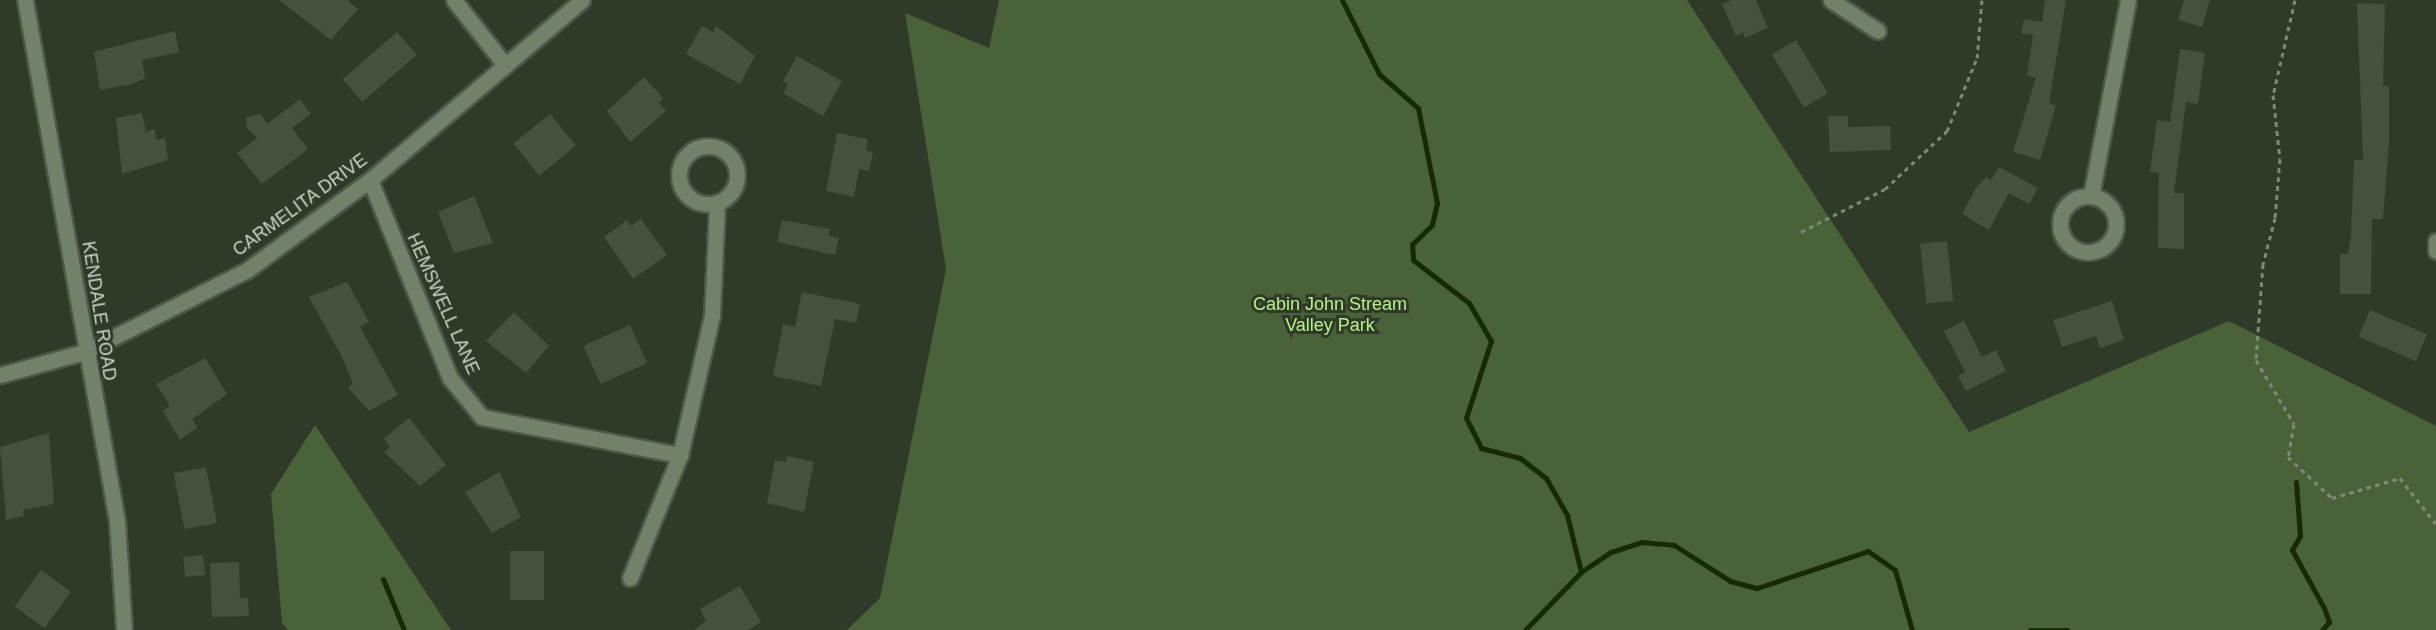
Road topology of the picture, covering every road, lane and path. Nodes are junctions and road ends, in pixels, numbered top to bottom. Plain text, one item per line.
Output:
1 (25, 0) edge
2 (454, 0) edge
3 (582, 0) edge
4 (1831, 0) edge
5 (1982, 0) edge
6 (2128, 0) edge
7 (2295, 0) edge
8 (1878, 31) dead end
9 (505, 65) junction
10 (370, 180) junction
11 (2091, 196) dead end
12 (717, 204) dead end
13 (1801, 232) dead end
14 (2436, 242) edge
15 (2436, 251) edge
16 (84, 352) junction
17 (0, 375) edge
18 (680, 455) junction
19 (2436, 525) edge
20 (630, 578) dead end
21 (124, 630) edge

1 - 16 street, KENDALE ROAD
2 - 9 street
3 - 9 street, CARMELITA DRIVE
4 - 8 street
5 - 13 path
6 - 11 street
7 - 19 path
9 - 10 street, CARMELITA DRIVE
10 - 16 street, CARMELITA DRIVE
10 - 18 street, HEMSWELL LANE
12 - 18 street
14 - 15 street
16 - 17 street, CARMELITA DRIVE
16 - 21 street, KENDALE ROAD
18 - 20 street

